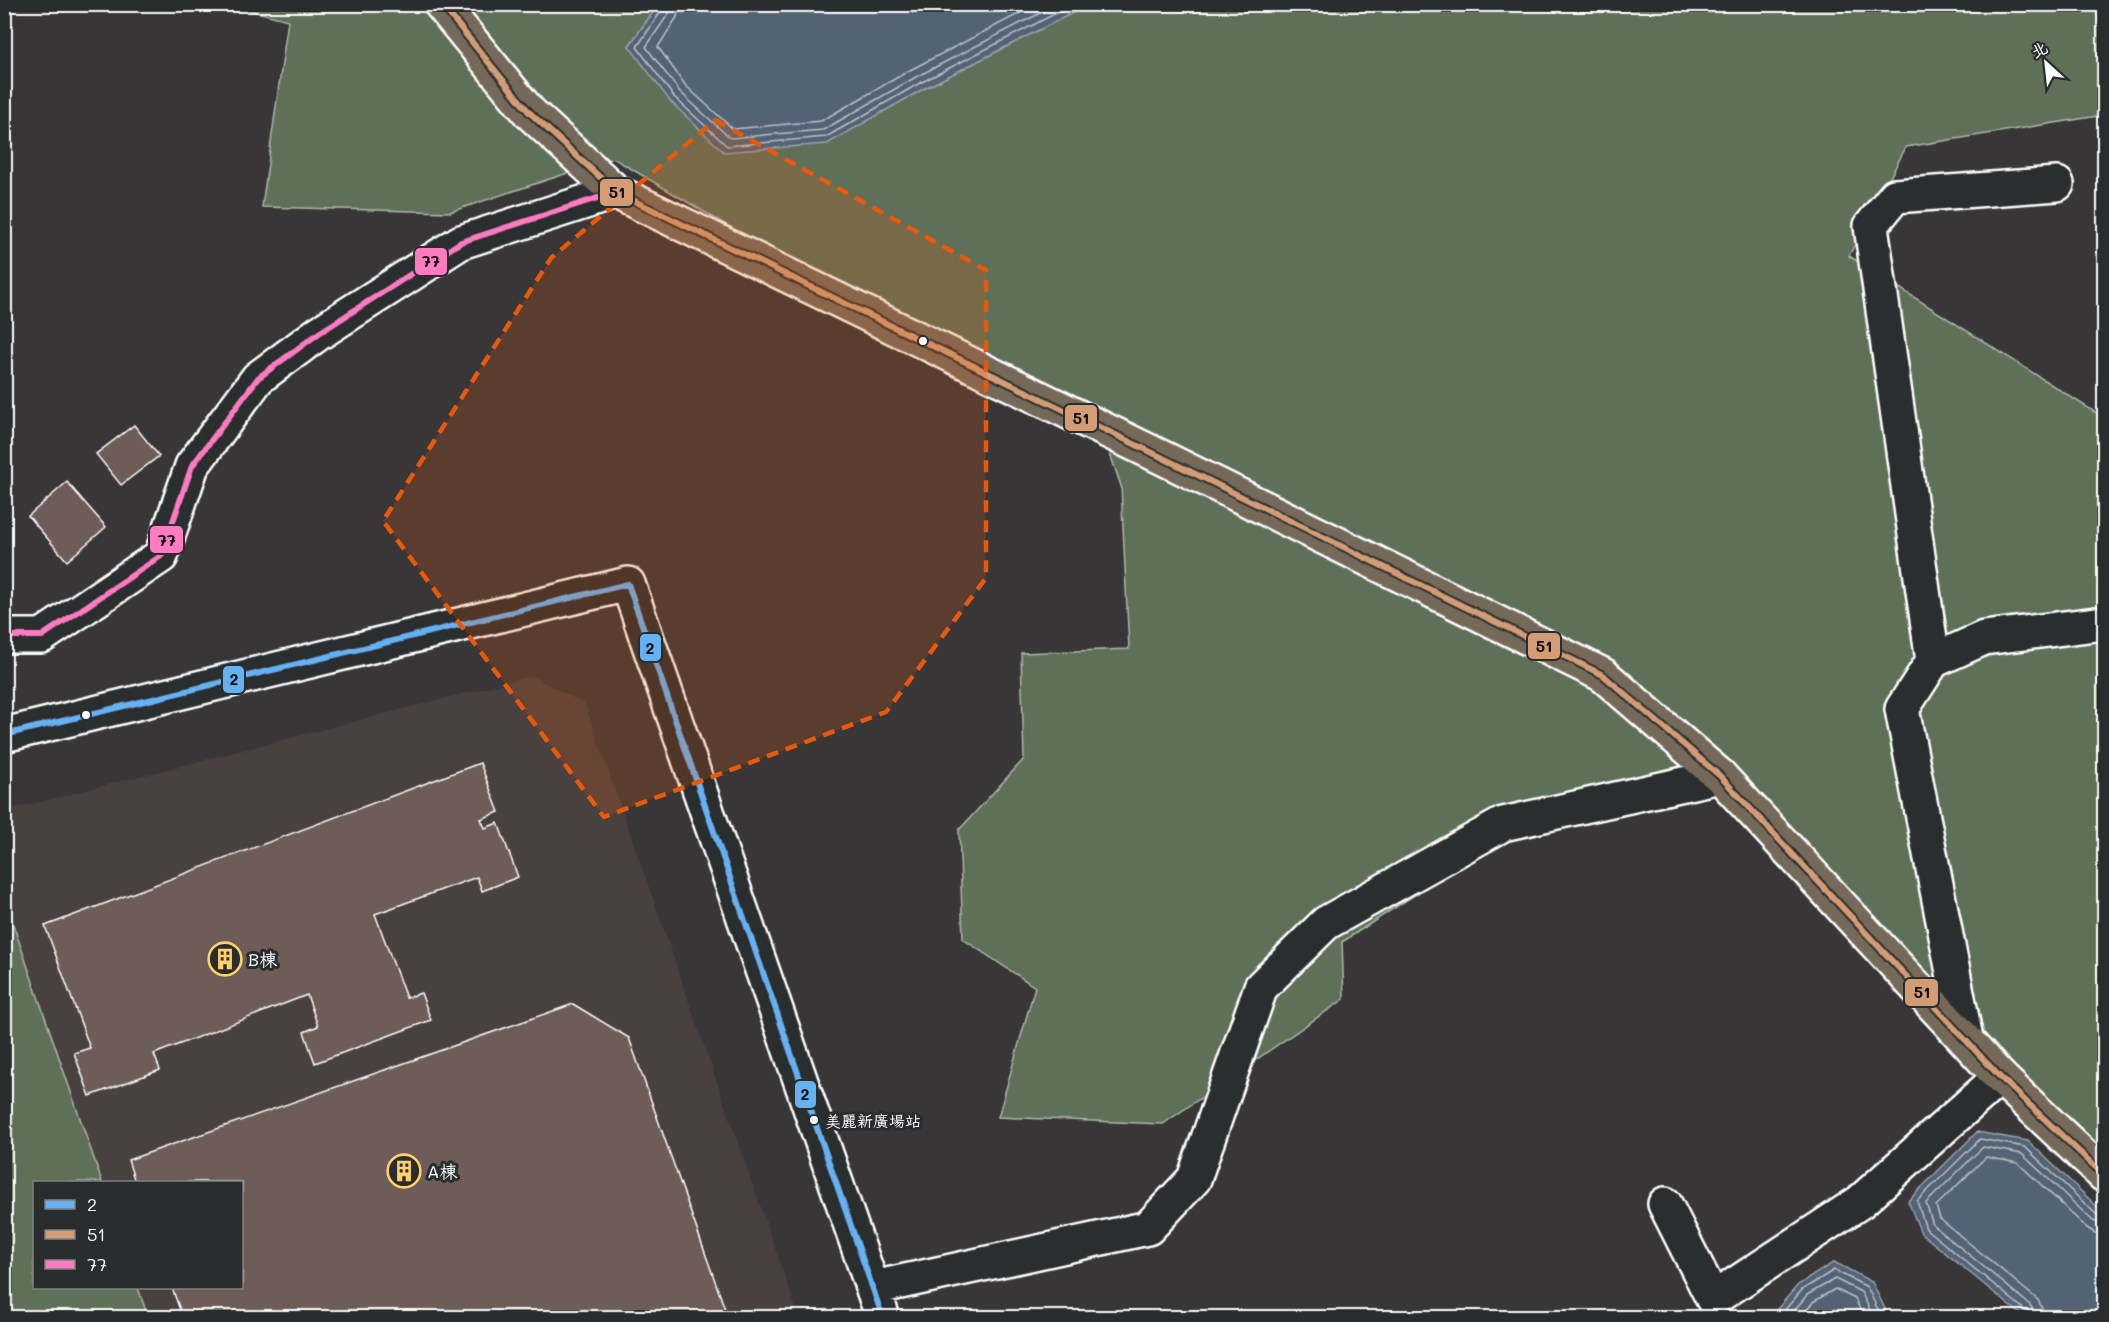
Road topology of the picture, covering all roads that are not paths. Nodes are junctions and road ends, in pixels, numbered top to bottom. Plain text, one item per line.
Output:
1 (441, 4) edge
2 (2057, 184) dead end
3 (616, 192) junction
4 (2104, 623) edge
5 (4, 636) edge
6 (1933, 661) junction
7 (4, 735) edge
8 (1720, 776) junction
9 (1966, 1039) junction
10 (2000, 1077) junction
11 (2104, 1175) edge
12 (1665, 1204) dead end
13 (878, 1303) edge

1 - 3 main road
2 - 6 street
3 - 5 street
3 - 8 main road
4 - 6 street
6 - 9 street
7 - 13 street
8 - 9 main road
8 - 13 street
9 - 10 main road
10 - 11 main road
10 - 12 street

